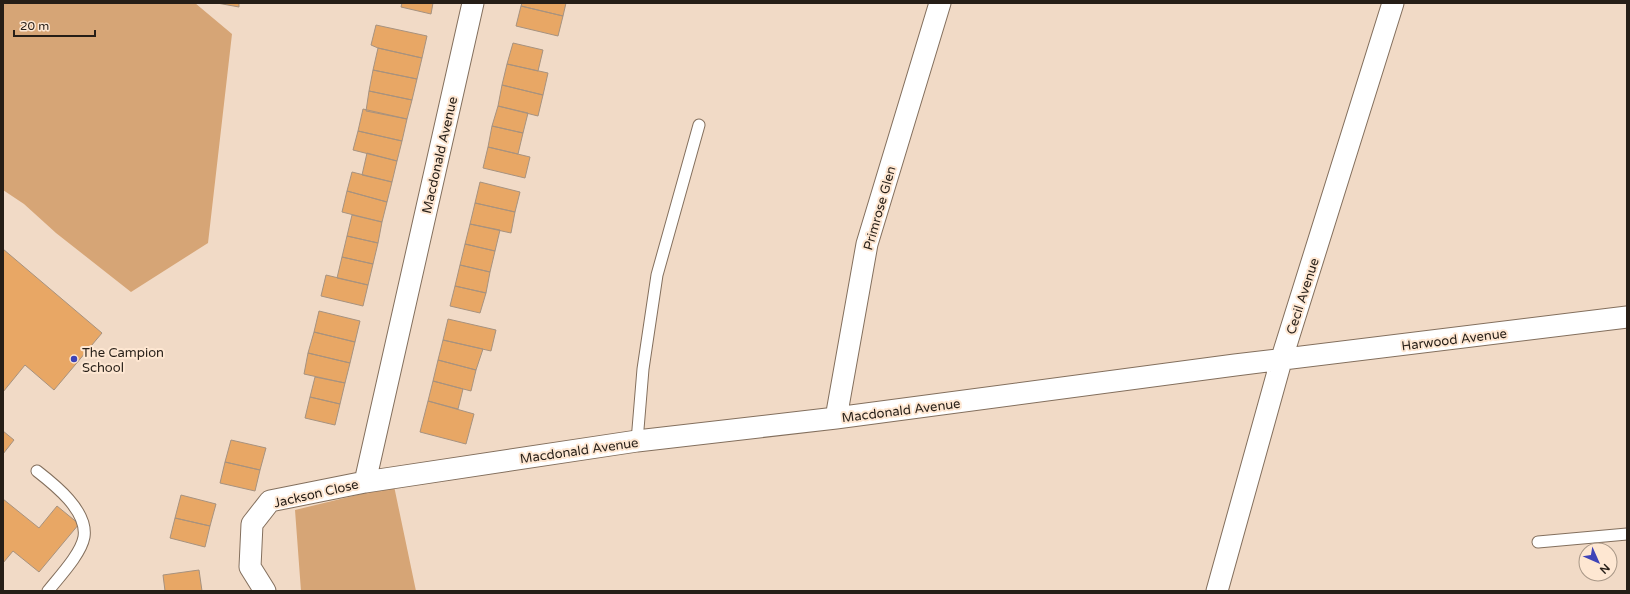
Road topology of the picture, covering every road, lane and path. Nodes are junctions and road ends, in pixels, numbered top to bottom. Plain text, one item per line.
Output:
1 (473, 3) edge
2 (940, 3) edge
3 (1393, 3) edge
4 (699, 125) dead end
5 (1627, 317) edge
6 (1281, 361) junction
7 (836, 418) junction
8 (637, 441) junction
9 (37, 471) dead end
10 (365, 482) junction
11 (1627, 534) edge
12 (1538, 542) dead end
13 (48, 591) edge
14 (265, 591) edge
15 (1217, 591) edge

1 - 10 street, Macdonald Avenue
2 - 7 street, Primrose Glen
3 - 6 street, Cecil Avenue
4 - 8 lane
5 - 6 street, Harwood Avenue
6 - 7 street, Macdonald Avenue
6 - 15 street, Cecil Avenue
7 - 8 street, Macdonald Avenue
8 - 10 street, Macdonald Avenue
9 - 13 lane
10 - 14 street, Jackson Close
11 - 12 lane

